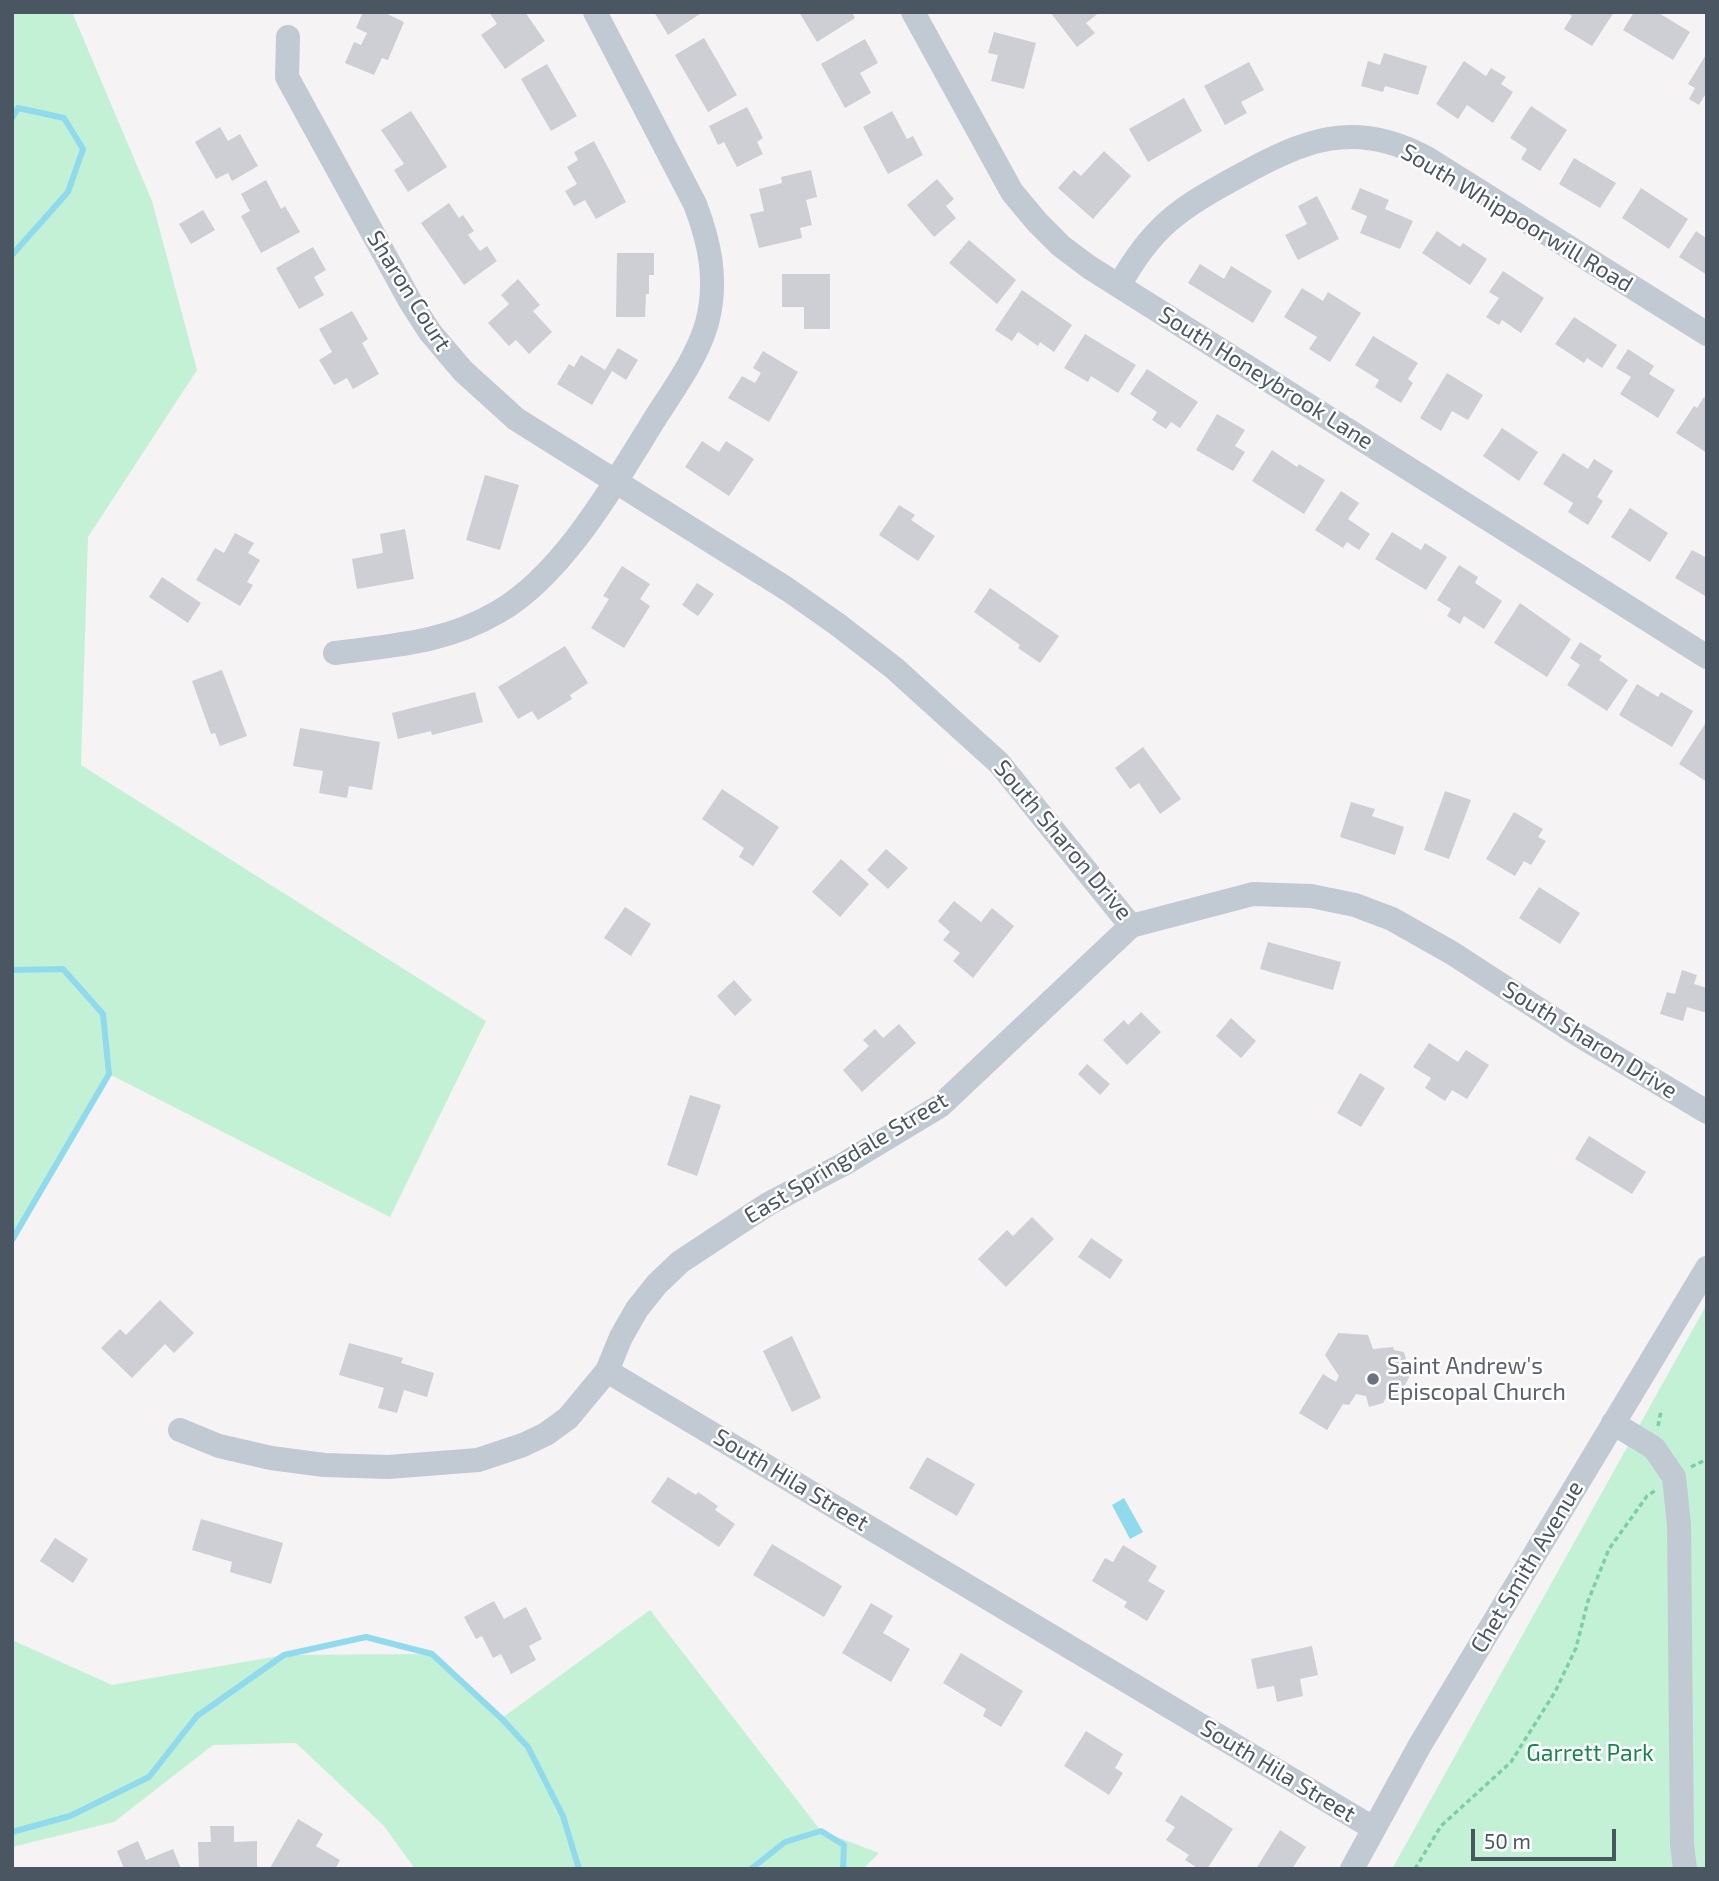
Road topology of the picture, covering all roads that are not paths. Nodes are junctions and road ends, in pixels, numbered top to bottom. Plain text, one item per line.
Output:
1 (595, 12) edge
2 (916, 13) edge
3 (288, 37) dead end
4 (1119, 286) junction
5 (1707, 334) edge
6 (615, 482) junction
7 (335, 653) dead end
8 (1707, 657) edge
9 (1131, 926) junction
10 (1707, 1112) edge
11 (1707, 1268) edge
12 (607, 1371) junction
13 (1613, 1423) junction
14 (180, 1430) dead end
15 (1373, 1828) junction
16 (1352, 1869) edge
17 (1685, 1869) edge

1 - 6 street
2 - 4 street, South Honeybrook Lane
3 - 6 street, Sharon Court
4 - 5 street, South Whippoorwill Road
4 - 8 street, South Honeybrook Lane
6 - 7 street
6 - 9 street, South Sharon Drive
9 - 10 street, South Sharon Drive
9 - 12 street, East Springdale Street
11 - 13 street, Chet Smith Avenue
12 - 14 street
12 - 15 street, South Hila Street
13 - 15 street, Chet Smith Avenue
13 - 17 street
15 - 16 street, Chet Smith Avenue

